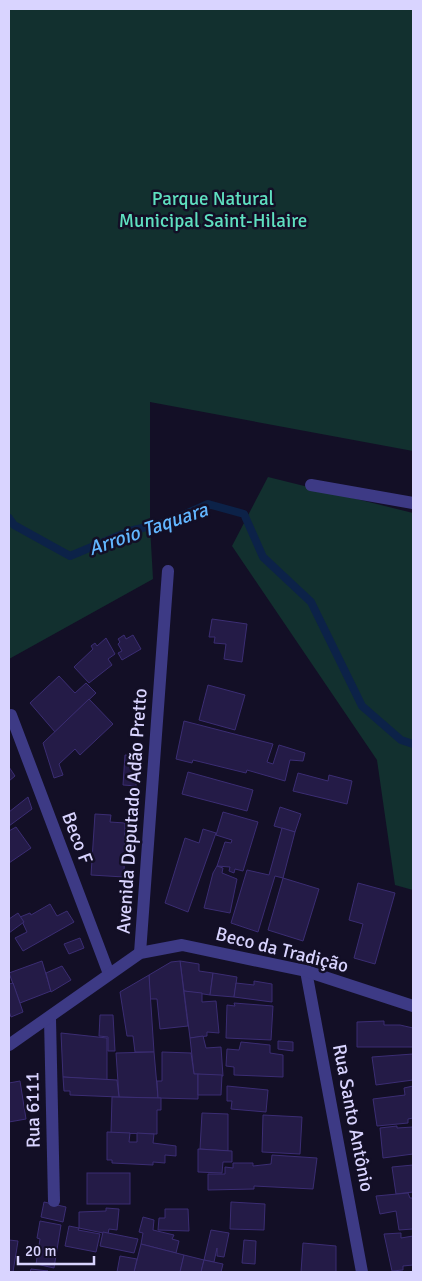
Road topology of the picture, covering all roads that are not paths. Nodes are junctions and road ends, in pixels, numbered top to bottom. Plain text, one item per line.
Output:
1 (310, 485) dead end
2 (413, 503) edge
3 (168, 571) dead end
4 (11, 715) dead end
5 (140, 953) junction
6 (306, 971) junction
7 (109, 974) junction
8 (413, 1006) edge
9 (50, 1018) junction
10 (9, 1045) edge
11 (54, 1201) dead end
12 (362, 1272) edge

1 - 2 street
3 - 5 street, Avenida Deputado Adão Pretto
4 - 7 street, Beco F
5 - 6 street, Beco da Tradição
5 - 7 street, Avenida Deputado Adão Pretto
6 - 8 street, Beco da Tradição
6 - 12 street, Rua Santo Antônio
7 - 9 street, Avenida Deputado Adão Pretto
9 - 10 street, Avenida Deputado Adão Pretto
9 - 11 street, Rua 6111

